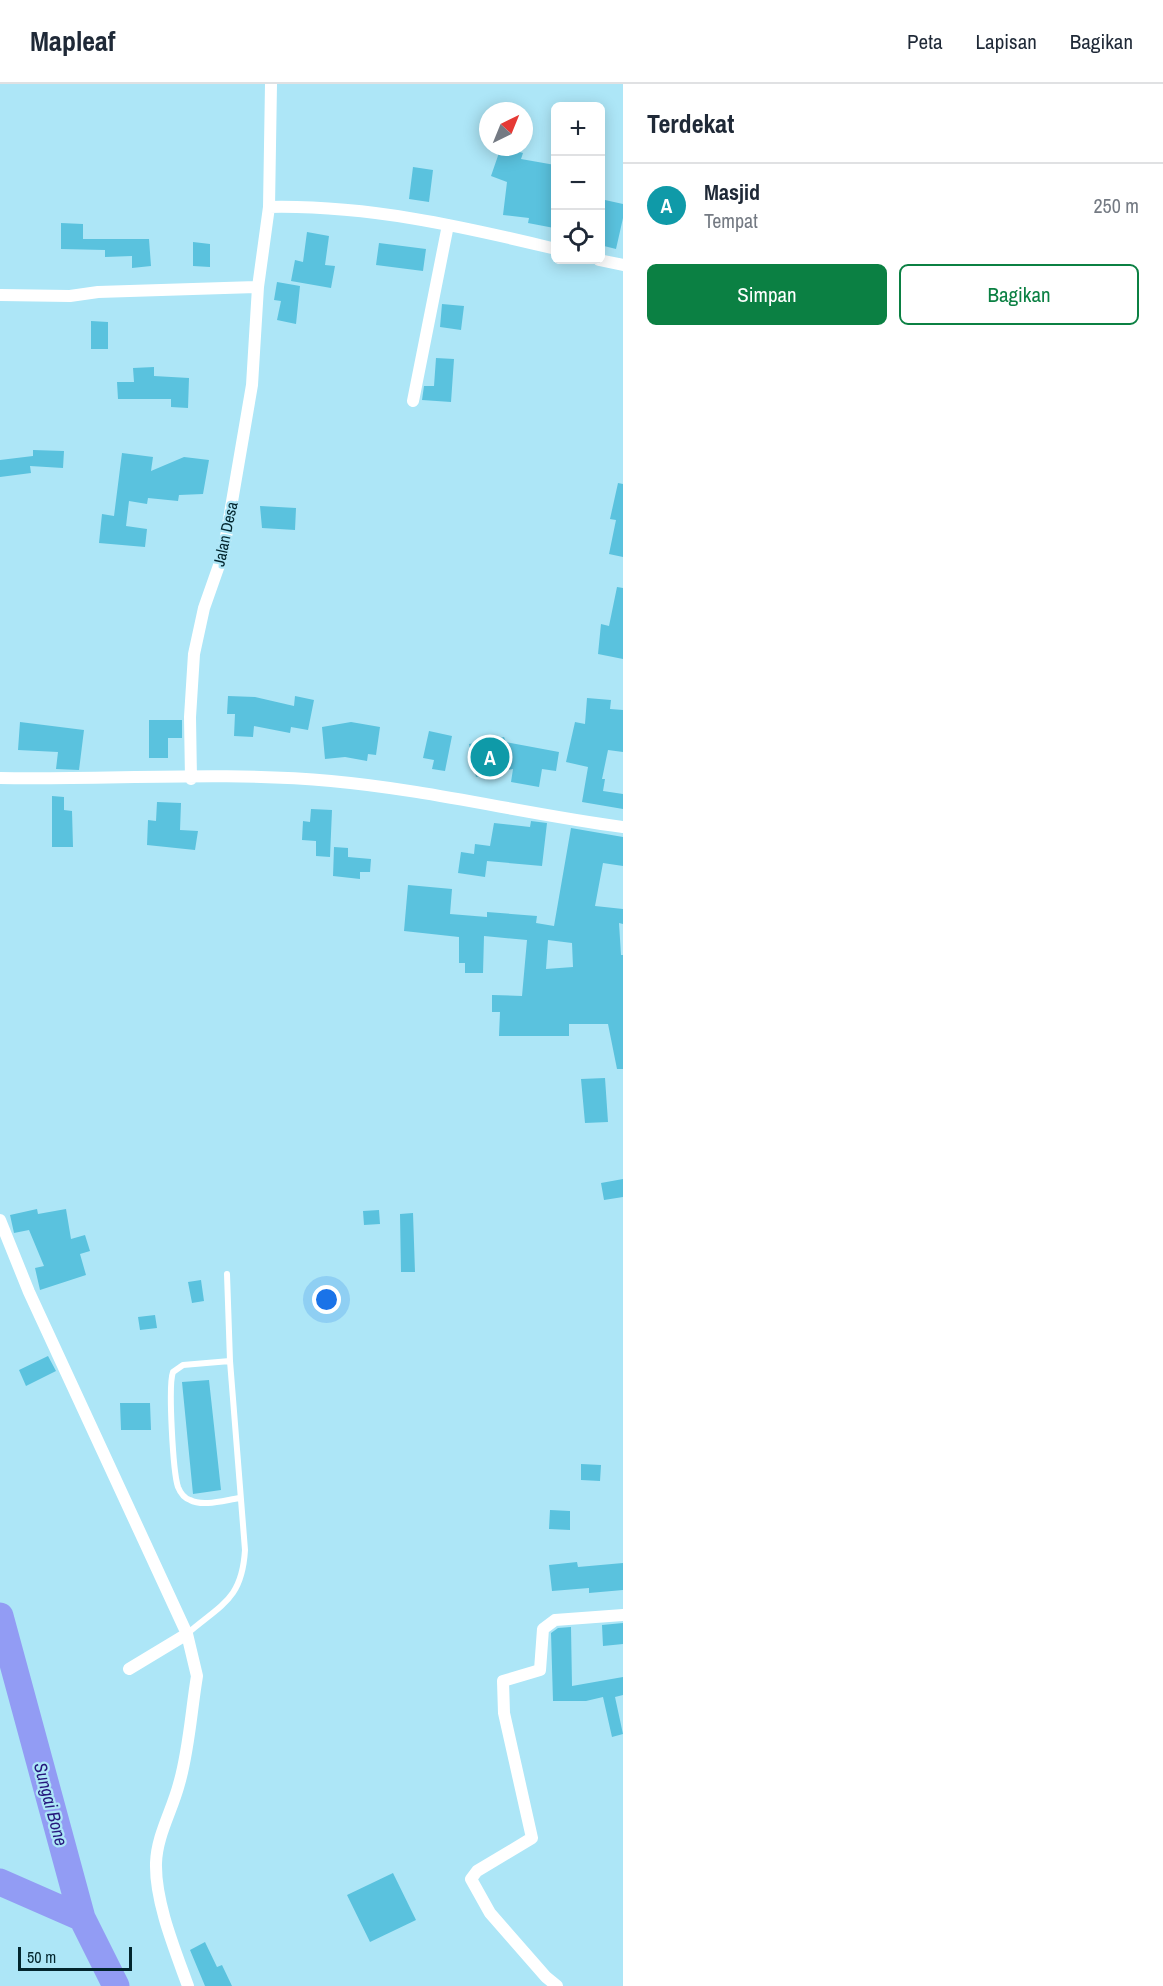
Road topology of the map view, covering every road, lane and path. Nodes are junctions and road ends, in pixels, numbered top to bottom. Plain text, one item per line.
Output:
1 (271, 84) edge
2 (269, 207) junction
3 (448, 225) junction
4 (551, 248) edge
5 (605, 261) edge
6 (623, 265) edge
7 (258, 287) junction
8 (0, 295) edge
9 (413, 401) dead end
10 (0, 778) edge
11 (192, 778) junction
12 (623, 827) edge
13 (0, 1220) edge
14 (227, 1274) dead end
15 (230, 1361) junction
16 (240, 1498) junction
17 (623, 1615) edge
18 (187, 1634) junction
19 (129, 1669) dead end
20 (188, 1986) edge
21 (557, 1986) edge

1 - 2 street, Jalan Desa
2 - 3 street
2 - 7 street, Jalan Desa
3 - 4 street
3 - 9 street
5 - 6 street
7 - 8 street
7 - 11 street, Jalan Desa
10 - 11 street
11 - 12 street
13 - 18 street
14 - 15 lane
15 - 16 lane
15 - 16 lane
16 - 18 lane
17 - 21 street
18 - 19 street
18 - 20 street

